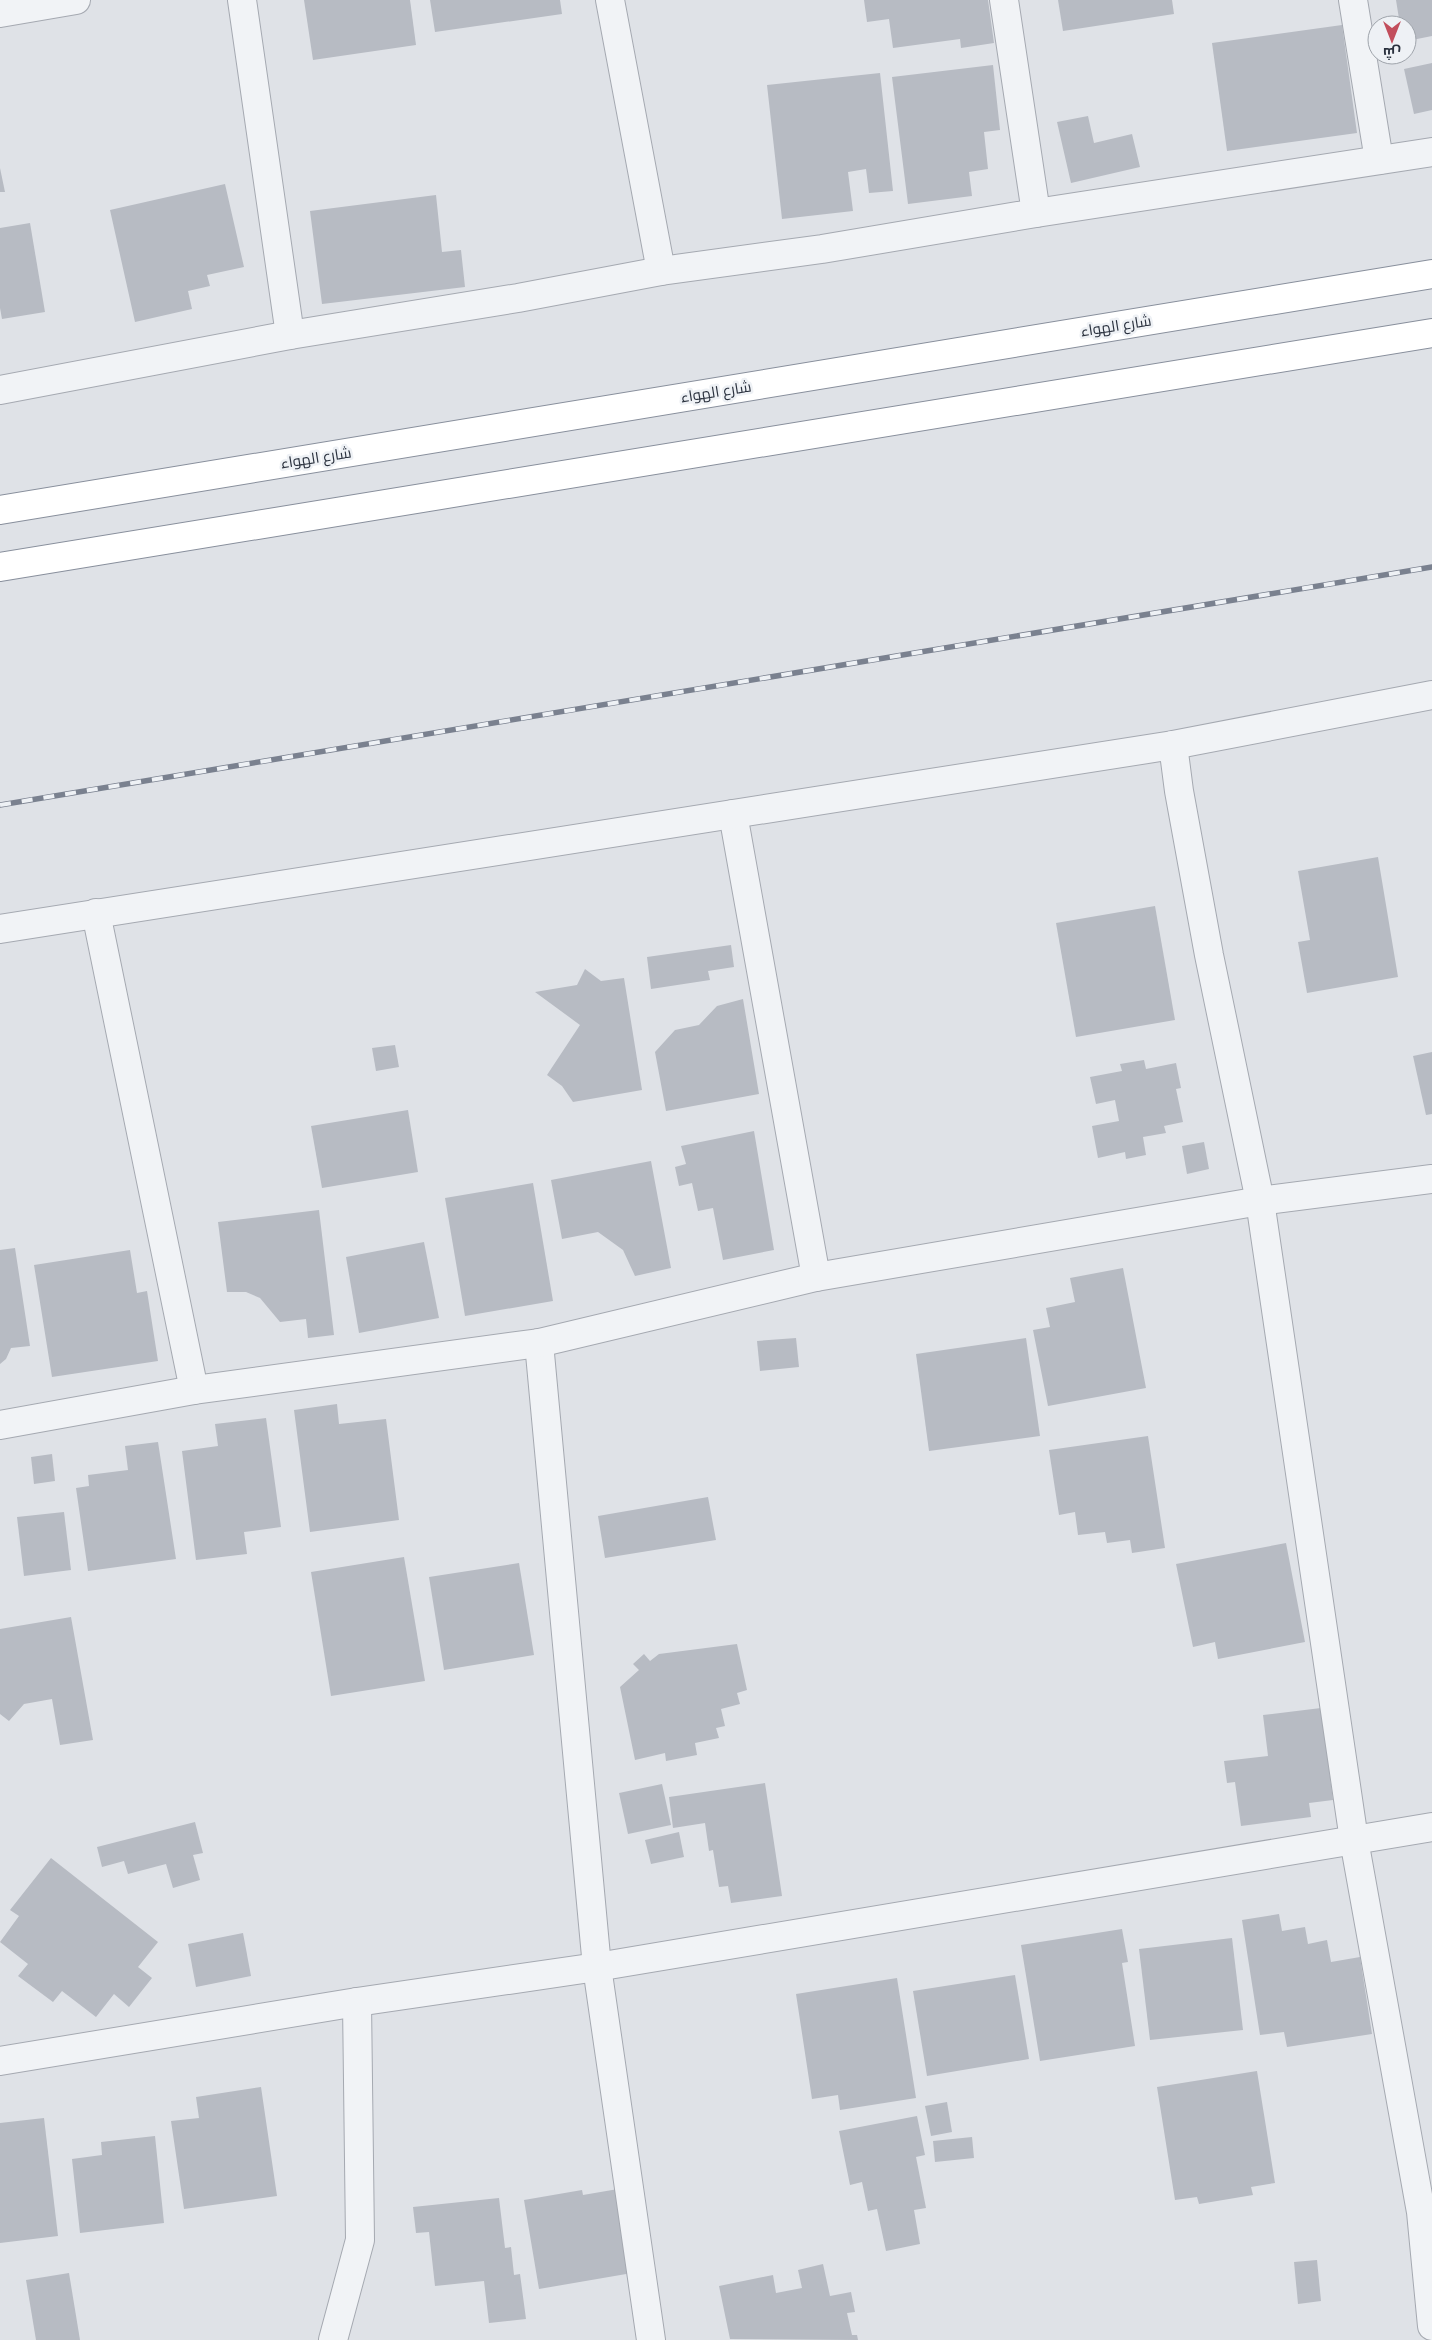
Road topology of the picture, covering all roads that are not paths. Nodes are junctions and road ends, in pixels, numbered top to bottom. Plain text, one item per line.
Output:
1 (76, 0) edge
2 (242, 0) edge
3 (610, 0) edge
4 (1004, 0) edge
5 (1353, 0) edge
6 (0, 14) edge
7 (1432, 152) edge
8 (1379, 160) junction
9 (1036, 213) junction
10 (661, 271) junction
11 (1432, 274) edge
12 (1432, 333) edge
13 (290, 335) junction
14 (0, 390) edge
15 (0, 510) edge
16 (0, 567) edge
17 (1432, 696) edge
18 (1173, 745) junction
19 (733, 814) junction
20 (96, 913) junction
21 (0, 929) edge
22 (1432, 1179) edge
23 (1260, 1201) junction
24 (816, 1277) junction
25 (539, 1343) junction
26 (194, 1390) junction
27 (0, 1425) edge
28 (1432, 1827) edge
29 (1354, 1840) junction
30 (597, 1967) junction
31 (357, 2002) junction
32 (0, 2061) edge
33 (1427, 2212) edge
34 (1432, 2326) edge
35 (333, 2340) edge
36 (651, 2340) edge

1 - 6 street
2 - 13 street
3 - 10 street
4 - 9 street
5 - 8 street
7 - 8 street
8 - 9 street
9 - 10 street
10 - 13 street
11 - 15 highway, شارع الهواء
12 - 16 highway
13 - 14 street
17 - 18 street
18 - 19 street
18 - 23 street
19 - 20 street
19 - 24 street
20 - 21 street
20 - 26 street
22 - 23 street
23 - 24 street
23 - 29 street
24 - 25 street
25 - 26 street
25 - 30 street
26 - 27 street
28 - 29 street
29 - 30 street
29 - 33 street
30 - 31 street
30 - 36 street
31 - 32 street
31 - 35 street
33 - 34 street

